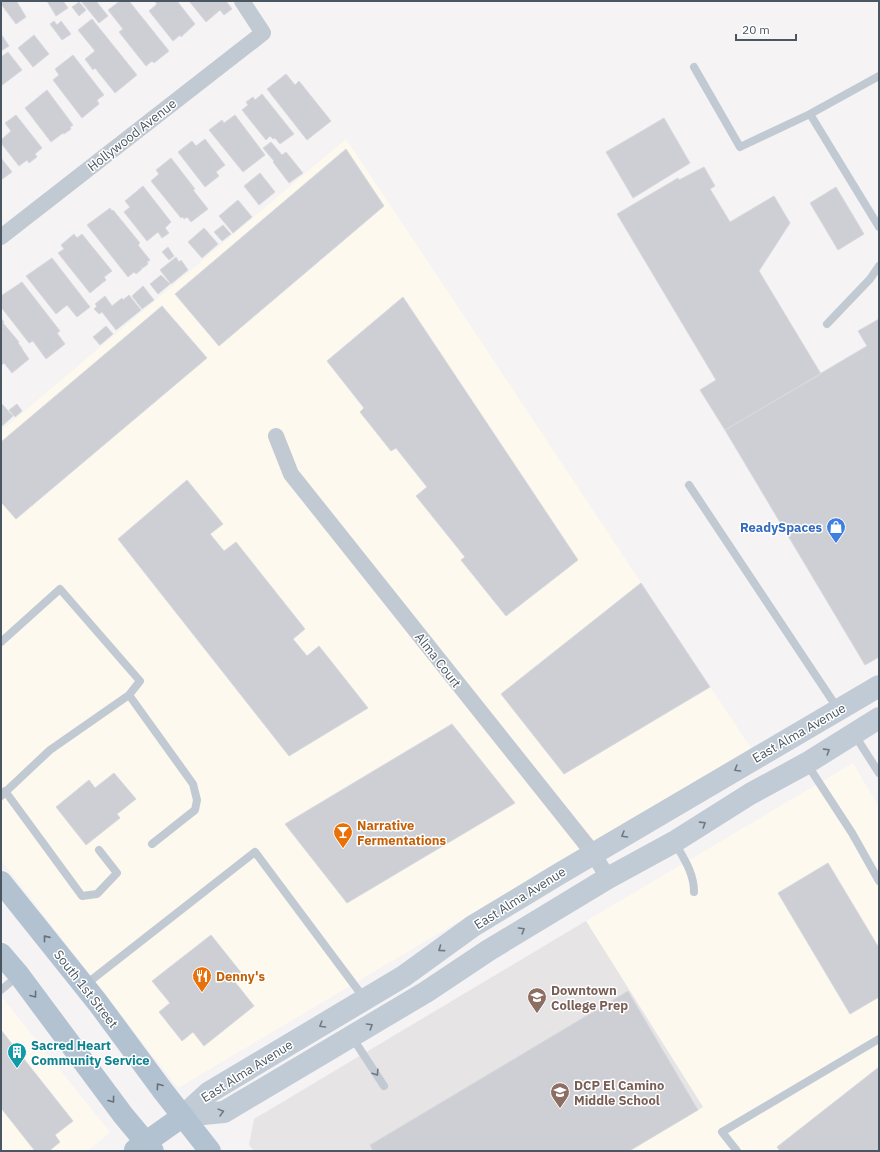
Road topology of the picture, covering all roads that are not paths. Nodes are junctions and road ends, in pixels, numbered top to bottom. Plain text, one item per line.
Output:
1 (242, 1) edge
2 (694, 67) dead end
3 (879, 76) edge
4 (810, 114) junction
5 (879, 227) edge
6 (1, 236) edge
7 (879, 266) edge
8 (827, 324) dead end
9 (276, 436) dead end
10 (689, 485) dead end
11 (1, 642) edge
12 (879, 686) edge
13 (129, 695) junction
14 (838, 709) junction
15 (879, 718) edge
16 (854, 734) junction
17 (807, 763) junction
18 (879, 773) edge
19 (3, 794) edge
20 (674, 842) junction
21 (152, 844) dead end
22 (99, 850) dead end
23 (593, 853) junction
24 (608, 878) junction
25 (879, 881) edge
26 (1, 882) edge
27 (694, 892) dead end
28 (1, 954) edge
29 (19, 975) junction
30 (84, 985) junction
31 (1, 990) edge
32 (365, 999) junction
33 (352, 1036) junction
34 (879, 1039) edge
35 (384, 1086) dead end
36 (183, 1116) junction
37 (145, 1148) edge
38 (210, 1151) edge
39 (737, 1151) edge

1 - 6 street, Hollywood Avenue
2 - 4 lane
3 - 4 lane
4 - 5 lane
7 - 8 lane
9 - 23 street, Alma Court
10 - 14 lane
11 - 13 lane
12 - 14 main road, East Alma Avenue
13 - 19 lane
13 - 21 lane
14 -> 23 main road, East Alma Avenue
15 - 16 main road, East Alma Avenue
17 -> 16 main road, East Alma Avenue
16 - 18 lane
20 -> 17 main road, East Alma Avenue
17 - 25 lane
19 - 22 lane
20 - 24 main road, East Alma Avenue
20 - 27 lane
23 - 24 street, Alma Court
23 -> 32 main road, East Alma Avenue
33 -> 24 main road, East Alma Avenue
30 -> 26 main road, South 1st Street
28 - 29 main road
29 - 31 lane
29 -> 37 main road
30 - 32 lane
36 -> 30 main road, South 1st Street
32 -> 36 main road, East Alma Avenue
33 -> 35 lane
36 -> 33 main road, East Alma Avenue
34 - 39 lane
36 - 37 main road
36 - 38 main road, South 1st Street

